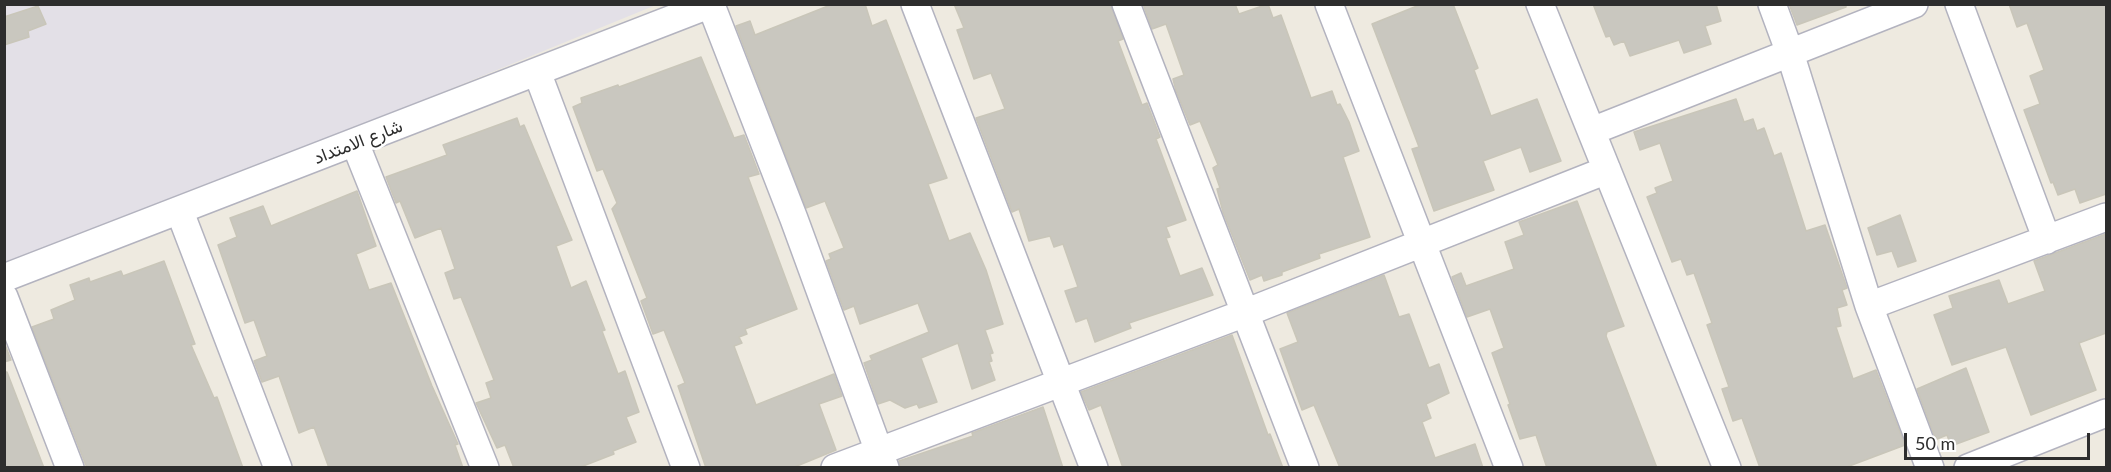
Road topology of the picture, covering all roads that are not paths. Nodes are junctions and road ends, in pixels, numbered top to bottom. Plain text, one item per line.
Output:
1 (915, 4) edge
2 (1126, 4) edge
3 (1329, 4) edge
4 (1540, 4) edge
5 (1772, 4) edge
6 (1914, 4) edge
7 (1959, 4) edge
8 (711, 5) edge
9 (1791, 53) junction
10 (537, 72) junction
11 (1592, 131) junction
12 (355, 143) junction
13 (1607, 170) junction
14 (180, 212) junction
15 (2106, 217) edge
16 (2047, 240) junction
17 (1421, 244) junction
18 (4, 278) edge
19 (4, 297) edge
20 (1869, 306) junction
21 (1245, 313) junction
22 (1060, 384) junction
23 (2106, 413) edge
24 (882, 458) edge
25 (70, 468) edge
26 (278, 468) edge
27 (485, 468) edge
28 (686, 468) edge
29 (835, 468) edge
30 (1094, 468) edge
31 (1305, 468) edge
32 (1509, 468) edge
33 (1726, 468) edge
34 (1930, 468) edge
35 (1968, 468) edge

1 - 22 street
2 - 21 street
3 - 17 street
4 - 11 street
5 - 9 street
6 - 9 street
7 - 16 street
8 - 10 street, شارع الامتداد
8 - 24 street
9 - 11 street
9 - 20 street
10 - 12 street, شارع الامتداد
10 - 28 street
11 - 13 street
12 - 14 street, شارع الامتداد
12 - 27 street
13 - 17 street
13 - 33 street
14 - 18 street, شارع الامتداد
14 - 26 street
15 - 16 street
16 - 20 street
17 - 21 street
17 - 32 street
19 - 25 street
20 - 34 street
21 - 22 street
21 - 31 street
22 - 24 street
22 - 30 street
23 - 35 street
24 - 29 street

